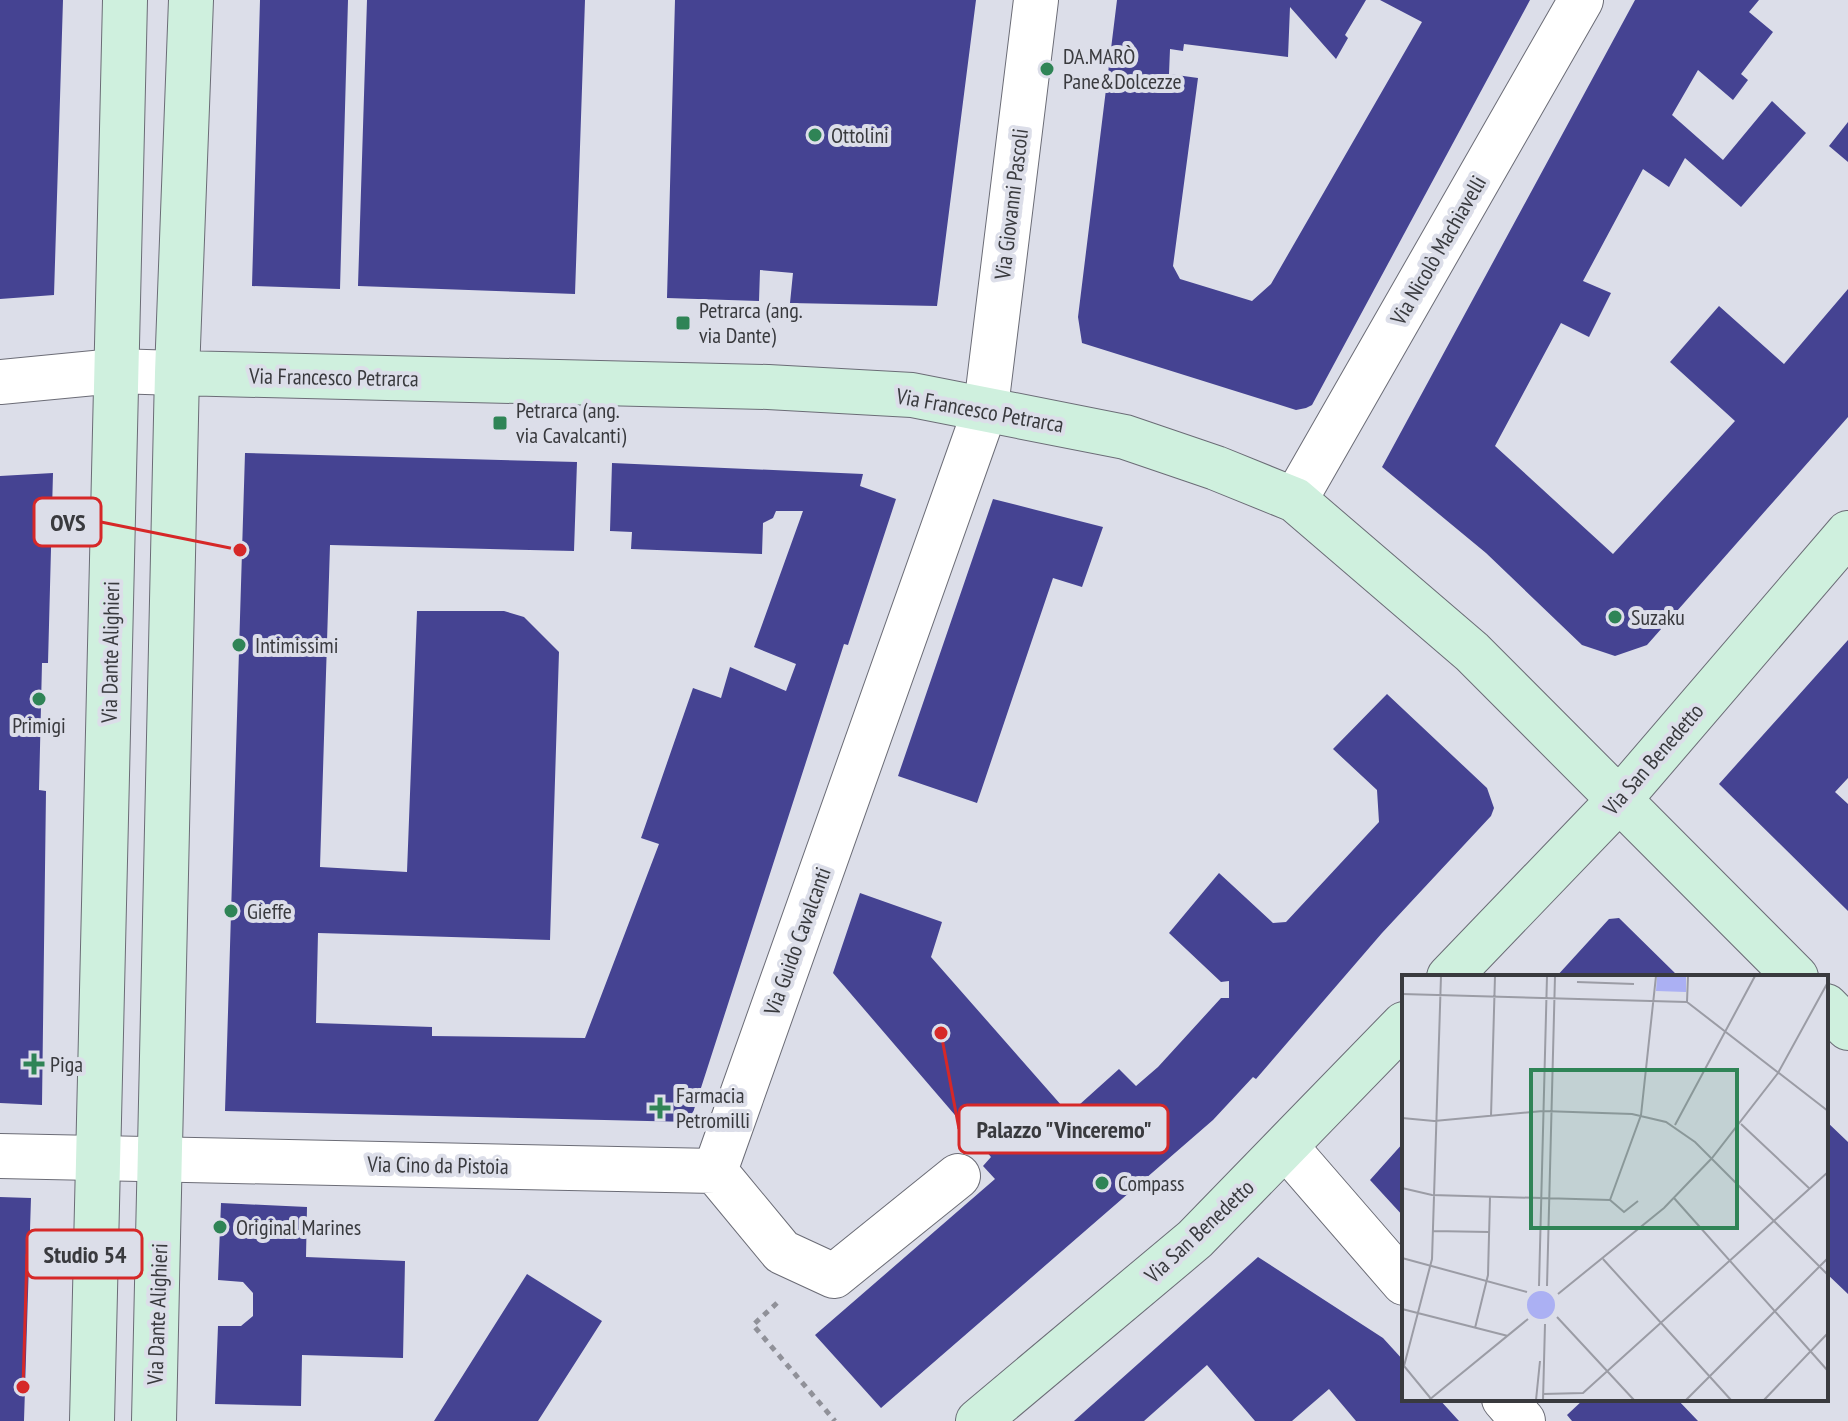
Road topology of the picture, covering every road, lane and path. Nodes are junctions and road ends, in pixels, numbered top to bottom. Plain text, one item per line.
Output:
1 (125, 0) edge
2 (191, 0) edge
3 (1036, 0) edge
4 (1581, 0) edge
5 (115, 371) junction
6 (177, 373) junction
7 (0, 382) edge
8 (986, 407) junction
9 (1295, 500) junction
10 (1848, 533) edge
11 (1618, 801) junction
12 (1451, 975) edge
13 (1794, 975) edge
14 (1828, 1008) edge
15 (1402, 1026) edge
16 (1848, 1028) edge
17 (1286, 1147) junction
18 (0, 1156) edge
19 (162, 1159) junction
20 (100, 1160) junction
21 (715, 1171) junction
22 (958, 1176) dead end
23 (816, 1267) junction
24 (1402, 1281) edge
25 (1506, 1401) edge
26 (92, 1421) edge
27 (154, 1421) edge
28 (835, 1421) edge
29 (978, 1421) edge
30 (1523, 1421) edge

1 - 5 street, Via Dante Alighieri
2 - 6 street, Via Dante Alighieri
3 - 8 street, Via Giovanni Pascoli
4 - 9 street, Via Nicolò Machiavelli
5 - 6 street, Via Francesco Petrarca
5 - 7 street, Via Francesco Petrarca
5 - 20 street, Via Dante Alighieri
6 - 8 street, Via Francesco Petrarca
6 - 19 street, Via Dante Alighieri
8 - 9 street, Via Francesco Petrarca
8 - 21 street, Via Guido Cavalcanti
9 - 11 street, Via Francesco Petrarca
10 - 11 street, Via San Benedetto
11 - 12 street, Via San Benedetto
11 - 13 street, Via Francesco Petrarca
14 - 16 street
15 - 17 street, Via San Benedetto
17 - 24 street
17 - 29 street, Via San Benedetto
18 - 20 street
19 - 20 street
19 - 21 street, Via Cino da Pistoia
19 - 27 street, Via Dante Alighieri
20 - 26 street, Via Dante Alighieri
21 - 23 street
22 - 23 street
23 - 28 path
25 - 30 street

